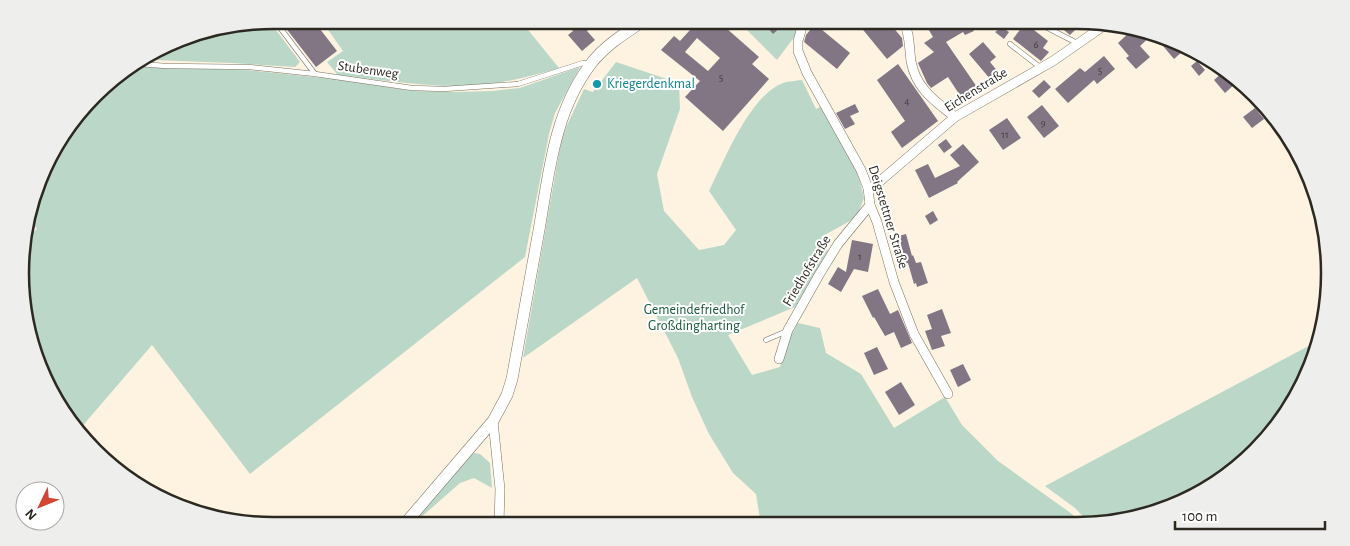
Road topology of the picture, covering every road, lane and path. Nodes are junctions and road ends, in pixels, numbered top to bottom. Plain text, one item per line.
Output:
1 (281, 29) dead end
2 (632, 29) edge
3 (801, 29) edge
4 (908, 29) edge
5 (1049, 29) edge
6 (1098, 30) edge
7 (1010, 44) dead end
8 (1078, 44) junction
9 (146, 64) edge
10 (590, 65) junction
11 (1041, 68) junction
12 (315, 74) junction
13 (955, 117) junction
14 (868, 188) junction
15 (870, 205) junction
16 (788, 330) junction
17 (766, 340) dead end
18 (779, 359) dead end
19 (948, 394) dead end
20 (493, 421) junction
21 (411, 517) edge
22 (499, 517) edge

1 - 12 lane
2 - 10 street
3 - 14 street, Deigstettner Straße
4 - 13 street
5 - 8 lane
6 - 8 street, Eichenstraße
7 - 11 lane
8 - 11 street, Eichenstraße
9 - 12 lane, Stubenweg
10 - 12 lane, Stubenweg
10 - 20 street
11 - 13 street, Eichenstraße
13 - 14 street, Eichenstraße
14 - 15 street, Deigstettner Straße
15 - 16 street, Friedhofstraße
15 - 19 street, Deigstettner Straße
16 - 17 lane
16 - 18 street, Friedhofstraße
20 - 21 street
20 - 22 street

